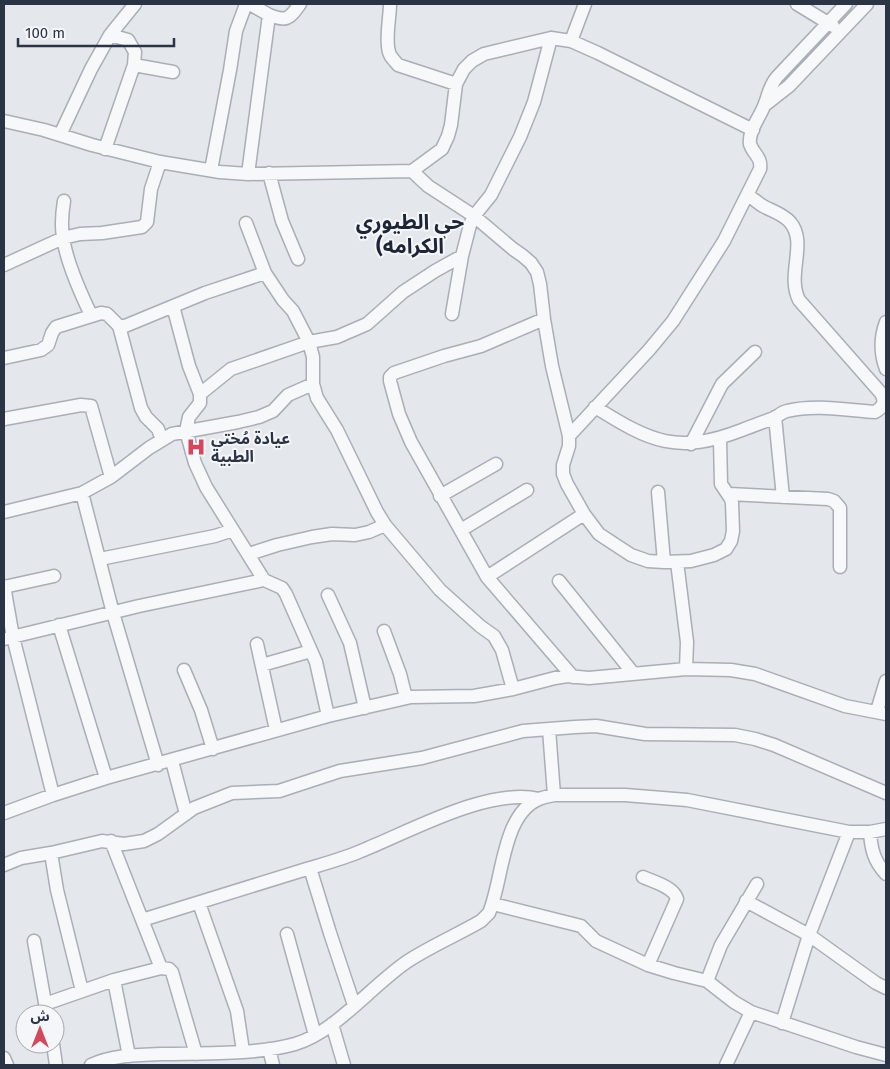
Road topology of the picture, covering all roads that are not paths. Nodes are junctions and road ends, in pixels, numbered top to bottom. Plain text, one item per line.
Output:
1 (135, 4) edge
2 (246, 4) edge
3 (250, 4) edge
4 (300, 4) edge
5 (390, 4) edge
6 (585, 4) edge
7 (797, 4) edge
8 (846, 4) edge
9 (867, 4) edge
10 (269, 15) junction
11 (828, 23) junction
12 (841, 32) junction
13 (110, 35) junction
14 (551, 38) junction
15 (571, 41) junction
16 (134, 65) junction
17 (173, 72) dead end
18 (456, 84) junction
19 (766, 104) junction
20 (4, 121) edge
21 (753, 130) junction
22 (60, 134) junction
23 (106, 149) junction
24 (160, 162) junction
25 (211, 170) junction
26 (412, 171) junction
27 (270, 173) junction
28 (248, 174) junction
29 (747, 195) junction
30 (64, 201) dead end
31 (474, 216) junction
32 (246, 223) dead end
33 (63, 238) junction
34 (462, 256) junction
35 (298, 259) dead end
36 (4, 265) edge
37 (265, 273) junction
38 (173, 306) junction
39 (452, 314) dead end
40 (91, 315) junction
41 (544, 319) junction
42 (886, 322) edge
43 (119, 326) junction
44 (308, 342) junction
45 (755, 352) dead end
46 (4, 358) edge
47 (886, 369) edge
48 (313, 384) junction
49 (200, 394) junction
50 (596, 407) junction
51 (775, 417) junction
52 (4, 420) edge
53 (186, 431) junction
54 (569, 436) junction
55 (720, 439) junction
56 (162, 440) junction
57 (691, 444) junction
58 (496, 464) dead end
59 (111, 477) junction
60 (527, 490) dead end
61 (658, 492) dead end
62 (82, 493) junction
63 (729, 494) junction
64 (440, 496) junction
65 (783, 497) junction
66 (4, 512) edge
67 (584, 514) junction
68 (385, 525) junction
69 (233, 530) junction
70 (461, 530) junction
71 (248, 554) junction
72 (100, 558) junction
73 (671, 562) junction
74 (840, 567) dead end
75 (54, 576) dead end
76 (486, 577) junction
77 (264, 580) junction
78 (559, 581) dead end
79 (4, 586) edge
80 (328, 596) dead end
81 (113, 612) junction
82 (59, 625) junction
83 (384, 631) dead end
84 (8, 638) edge
85 (257, 644) dead end
86 (312, 651) junction
87 (262, 665) junction
88 (686, 669) junction
89 (184, 670) dead end
90 (633, 673) junction
91 (573, 677) junction
92 (886, 681) edge
93 (513, 689) junction
94 (406, 698) junction
95 (365, 708) junction
96 (882, 712) edge
97 (328, 716) junction
98 (550, 729) junction
99 (276, 730) junction
100 (213, 749) junction
101 (172, 761) junction
102 (158, 765) junction
103 (106, 778) junction
104 (886, 793) edge
105 (53, 795) junction
106 (554, 795) junction
107 (539, 799) junction
108 (4, 813) edge
109 (186, 814) junction
110 (886, 829) edge
111 (849, 832) junction
112 (870, 832) junction
113 (111, 841) junction
114 (51, 853) junction
115 (4, 865) edge
116 (310, 868) junction
117 (886, 874) edge
118 (643, 877) dead end
119 (757, 884) dead end
120 (746, 902) junction
121 (199, 903) junction
122 (493, 904) junction
123 (142, 920) junction
124 (287, 934) dead end
125 (809, 935) junction
126 (34, 941) dead end
127 (648, 965) junction
128 (161, 968) junction
129 (114, 980) junction
130 (707, 981) junction
131 (886, 988) edge
132 (82, 991) junction
133 (45, 1004) edge
134 (56, 1004) edge
135 (354, 1005) junction
136 (751, 1012) junction
137 (782, 1023) junction
138 (332, 1024) junction
139 (315, 1035) junction
140 (269, 1049) junction
141 (243, 1051) junction
142 (196, 1054) junction
143 (129, 1056) junction
144 (886, 1056) edge
145 (4, 1058) edge
146 (7, 1065) edge
147 (91, 1065) edge
148 (273, 1065) edge
149 (344, 1065) edge
150 (726, 1065) edge

1 - 13 street
2 - 25 street
3 - 10 street
4 - 10 street
5 - 18 street
6 - 15 street
7 - 11 street
8 - 11 street
9 - 12 street
10 - 28 street
11 - 12 street
11 - 19 street
12 - 19 street
13 - 16 street
13 - 22 street
14 - 15 street
14 - 18 street
14 - 31 street
15 - 21 street
16 - 17 street
16 - 23 street
18 - 26 street
19 - 21 street
20 - 22 street
21 - 29 street
22 - 23 street
23 - 24 street
24 - 25 street
24 - 33 street
25 - 28 street
26 - 27 street
26 - 31 street
27 - 28 street
27 - 35 street
29 - 50 street
29 - 51 street
30 - 33 street
31 - 34 street
31 - 41 street
32 - 37 street
33 - 36 street
33 - 40 street
34 - 39 street
34 - 44 street
37 - 38 street
37 - 44 street
38 - 43 street
38 - 49 street
40 - 43 street
40 - 46 street
41 - 54 street
41 - 64 street
42 - 47 street
43 - 56 street
44 - 48 street
44 - 49 street
45 - 57 street
48 - 53 street
48 - 68 street
49 - 53 street
50 - 54 street
50 - 57 street
51 - 55 street
51 - 65 street
52 - 59 street
53 - 56 street
53 - 69 street
54 - 67 street
55 - 57 street
55 - 63 street
56 - 59 street
58 - 64 street
59 - 62 street
60 - 70 street
61 - 73 street
62 - 66 street
62 - 72 street
63 - 65 street
63 - 73 street
64 - 70 street
65 - 74 street
67 - 73 street
67 - 76 street
68 - 71 street
68 - 93 street
69 - 71 street
69 - 72 street
70 - 76 street
71 - 77 street
72 - 81 street
73 - 88 street
75 - 79 street
76 - 91 street
77 - 81 street
77 - 86 street
78 - 90 street
79 - 84 street
80 - 95 street
81 - 82 street
81 - 102 street
82 - 84 street
82 - 103 street
83 - 94 street
84 - 105 street
85 - 87 street
86 - 87 street
86 - 97 street
87 - 99 street
88 - 90 street
88 - 96 street
89 - 100 street
90 - 91 street
91 - 93 street
92 - 96 street
93 - 94 street
94 - 95 street
95 - 97 street
97 - 99 street
98 - 104 street
98 - 106 street
98 - 109 street
99 - 100 street
100 - 101 street
101 - 102 street
101 - 109 street
102 - 103 street
103 - 105 street
105 - 108 street
106 - 107 street
106 - 111 street
107 - 116 street
107 - 122 street
109 - 113 street
110 - 112 street
111 - 112 street
111 - 125 street
112 - 117 street
113 - 114 street
113 - 123 street
114 - 115 street
114 - 132 street
116 - 121 street
116 - 135 street
118 - 127 street
119 - 120 street
120 - 125 street
120 - 130 street
121 - 123 street
121 - 141 street
122 - 127 street
122 - 135 street
123 - 128 street
124 - 139 street
125 - 131 street
125 - 137 street
126 - 133 street
127 - 130 street
128 - 129 street
128 - 142 street
129 - 132 street
129 - 143 street
130 - 136 street
132 - 134 street
135 - 138 street
136 - 137 street
136 - 150 street
137 - 144 street
138 - 139 street
138 - 149 street
139 - 140 street
140 - 141 street
140 - 148 street
141 - 142 street
142 - 143 street
143 - 147 street
145 - 146 street

